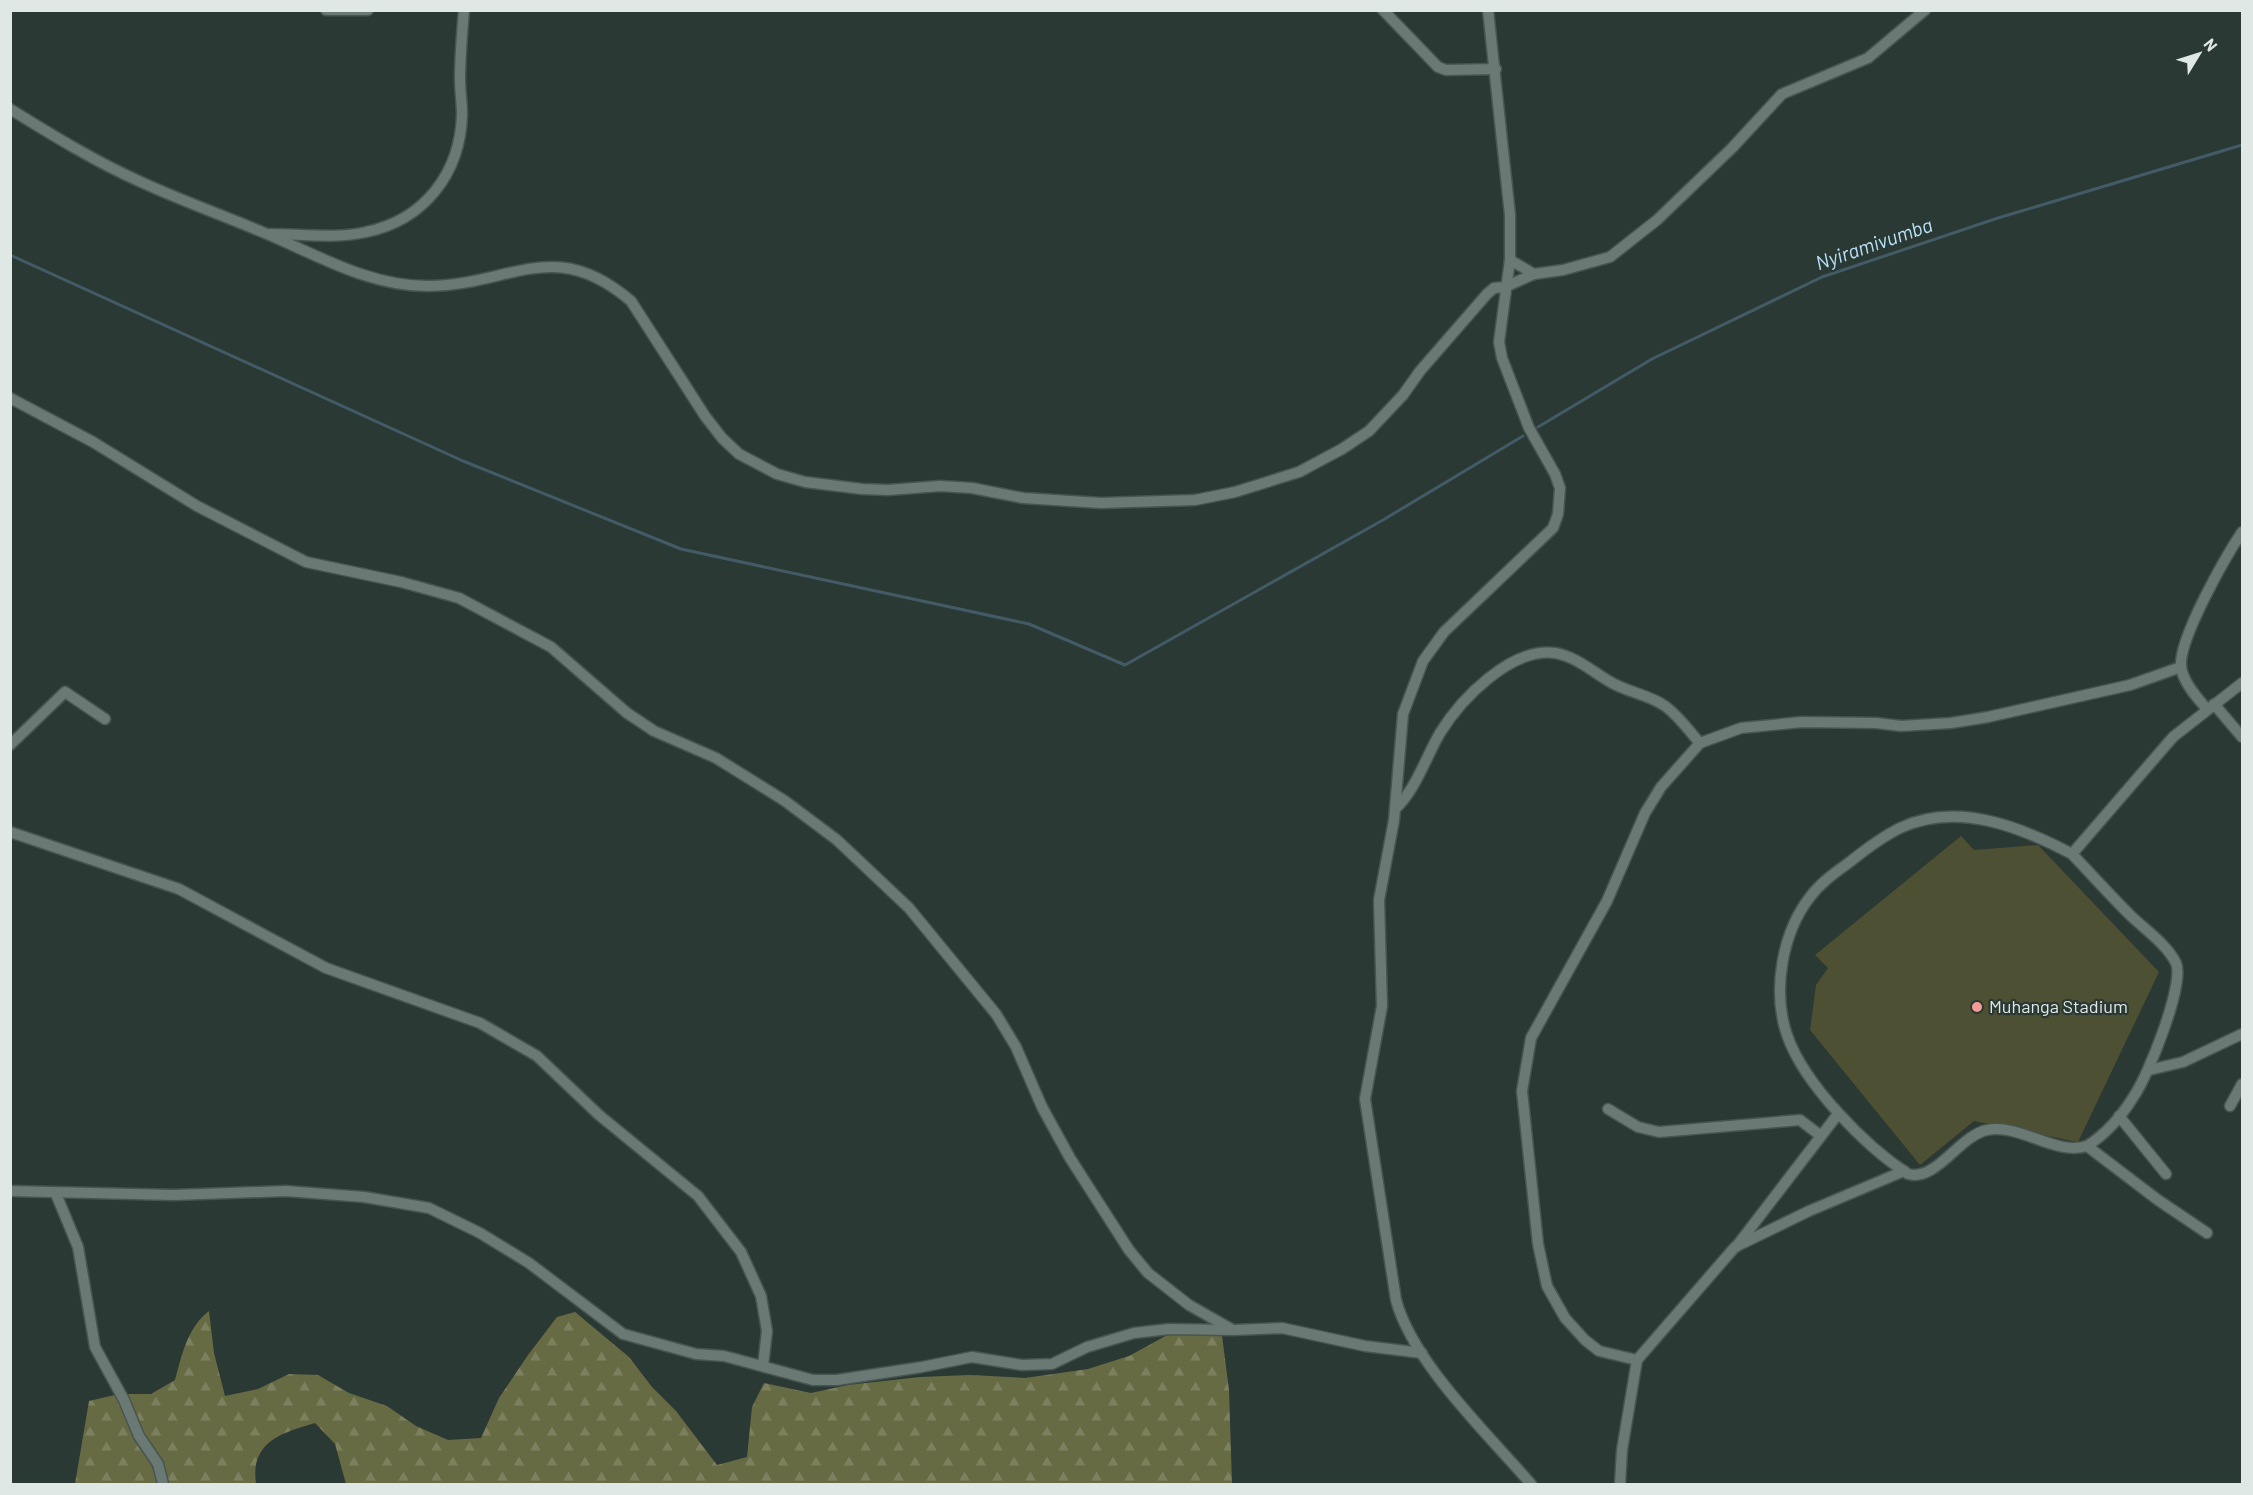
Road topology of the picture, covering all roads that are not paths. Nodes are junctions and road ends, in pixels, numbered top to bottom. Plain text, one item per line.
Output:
1 (326, 10) edge
2 (368, 10) edge
3 (464, 10) edge
4 (1383, 10) edge
5 (1488, 10) edge
6 (1925, 10) edge
7 (1496, 69) junction
8 (10, 109) edge
9 (267, 234) junction
10 (1510, 260) junction
11 (1534, 274) junction
12 (1505, 288) junction
13 (10, 399) edge
14 (2242, 532) edge
15 (2181, 667) junction
16 (2242, 683) edge
17 (2210, 707) junction
18 (105, 719) dead end
19 (2242, 736) edge
20 (1700, 743) junction
21 (10, 745) edge
22 (1396, 808) junction
23 (10, 832) edge
24 (2072, 854) junction
25 (2242, 1034) edge
26 (2149, 1070) junction
27 (2242, 1083) edge
28 (2230, 1106) dead end
29 (1608, 1109) dead end
30 (1838, 1114) junction
31 (2119, 1116) junction
32 (1821, 1136) junction
33 (2088, 1146) junction
34 (1904, 1171) junction
35 (2166, 1174) dead end
36 (10, 1191) edge
37 (56, 1194) junction
38 (2207, 1233) dead end
39 (1735, 1247) junction
40 (1233, 1330) junction
41 (1422, 1353) junction
42 (1637, 1360) junction
43 (763, 1366) junction
44 (163, 1485) edge
45 (1531, 1485) edge
46 (1620, 1485) edge

1 - 2 street
3 - 9 street
4 - 7 street
5 - 7 street
6 - 11 street
7 - 10 street
8 - 9 street
9 - 12 street
10 - 11 street
10 - 12 street
11 - 12 street
12 - 22 street
13 - 40 street
14 - 15 street
15 - 17 street
15 - 20 street
16 - 17 street
17 - 19 street
17 - 24 street
18 - 21 street
20 - 22 street
20 - 42 street
22 - 41 street
23 - 43 street
24 - 26 street
24 - 30 street
25 - 26 street
26 - 31 street
27 - 28 street
29 - 32 street
30 - 32 street
30 - 34 street
31 - 33 street
31 - 35 street
32 - 39 street
33 - 34 street
33 - 38 street
34 - 39 street
36 - 37 street
37 - 43 street
37 - 44 street
39 - 42 street
40 - 41 street
40 - 43 street
41 - 45 street
42 - 46 street

